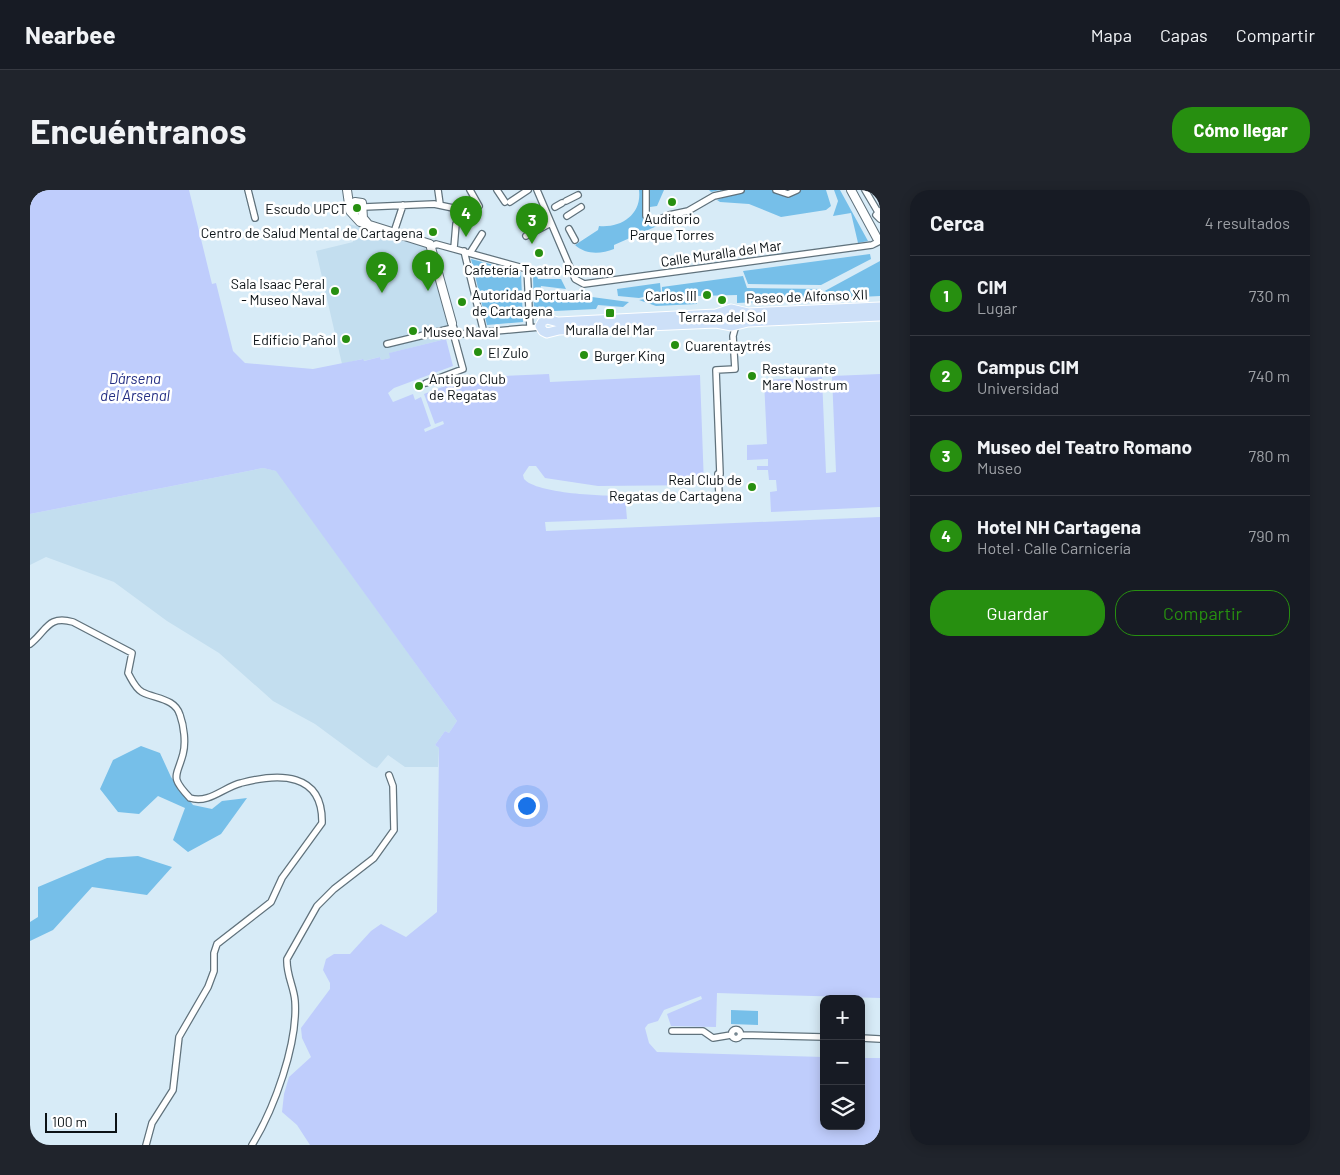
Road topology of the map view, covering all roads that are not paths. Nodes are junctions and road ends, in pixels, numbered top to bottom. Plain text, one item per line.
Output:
1 (248, 190) edge
2 (347, 190) edge
3 (351, 190) edge
4 (438, 190) edge
5 (470, 190) edge
6 (497, 190) edge
7 (528, 190) edge
8 (537, 190) edge
9 (646, 190) edge
10 (741, 190) edge
11 (776, 190) edge
12 (797, 190) edge
13 (851, 190) edge
14 (865, 190) edge
15 (577, 194) edge
16 (437, 204) junction
17 (403, 205) junction
18 (362, 206) junction
19 (479, 206) dead end
20 (581, 206) dead end
21 (453, 208) dead end
22 (550, 209) junction
23 (351, 210) junction
24 (567, 216) dead end
25 (879, 217) edge
26 (255, 218) dead end
27 (551, 222) junction
28 (456, 224) dead end
29 (374, 227) junction
30 (569, 229) dead end
31 (394, 232) junction
32 (482, 234) dead end
33 (526, 236) dead end
34 (575, 240) dead end
35 (876, 241) edge
36 (432, 247) junction
37 (454, 248) junction
38 (467, 252) junction
39 (880, 306) edge
40 (732, 310) junction
41 (880, 316) edge
42 (550, 321) junction
43 (733, 325) junction
44 (540, 327) junction
45 (454, 328) junction
46 (530, 328) junction
47 (484, 332) junction
48 (550, 332) junction
49 (387, 344) dead end
50 (426, 383) dead end
51 (719, 494) dead end
52 (30, 644) edge
53 (388, 775) dead end
54 (672, 1031) dead end
55 (820, 1037) edge
56 (865, 1038) edge
57 (880, 1039) edge
58 (146, 1145) edge
59 (252, 1145) edge

1 - 26 street
2 - 23 main road
3 - 18 main road
4 - 16 street
5 - 19 street
6 - 7 street
8 - 22 street
9 - 10 street
11 - 12 street
13 - 35 main road
14 - 25 street
15 - 22 street
16 - 17 street
16 - 21 street
17 - 18 street
17 - 31 street
18 - 23 main road
18 - 23 main road
18 - 29 main road
20 - 24 street
22 - 27 street
23 - 29 main road
27 - 33 street
27 - 35 street, Calle Muralla del Mar
28 - 37 street
29 - 31 main road
30 - 34 street
31 - 36 main road
32 - 38 street
36 - 37 street
36 - 45 main road
37 - 38 street
38 - 46 street
38 - 47 street
39 - 40 main road, Paseo de Alfonso XII
40 - 42 main road, Paseo de Alfonso XII
40 - 43 main road
40 - 43 main road
41 - 43 main road, Paseo de Alfonso XII
42 - 44 main road
42 - 48 main road
43 - 48 main road, Paseo de Alfonso XII
43 - 51 street
44 - 46 street
44 - 48 main road
45 - 47 street
45 - 49 street
45 - 50 street
46 - 47 street
52 - 58 street
53 - 59 street
54 - 55 street
56 - 57 street

